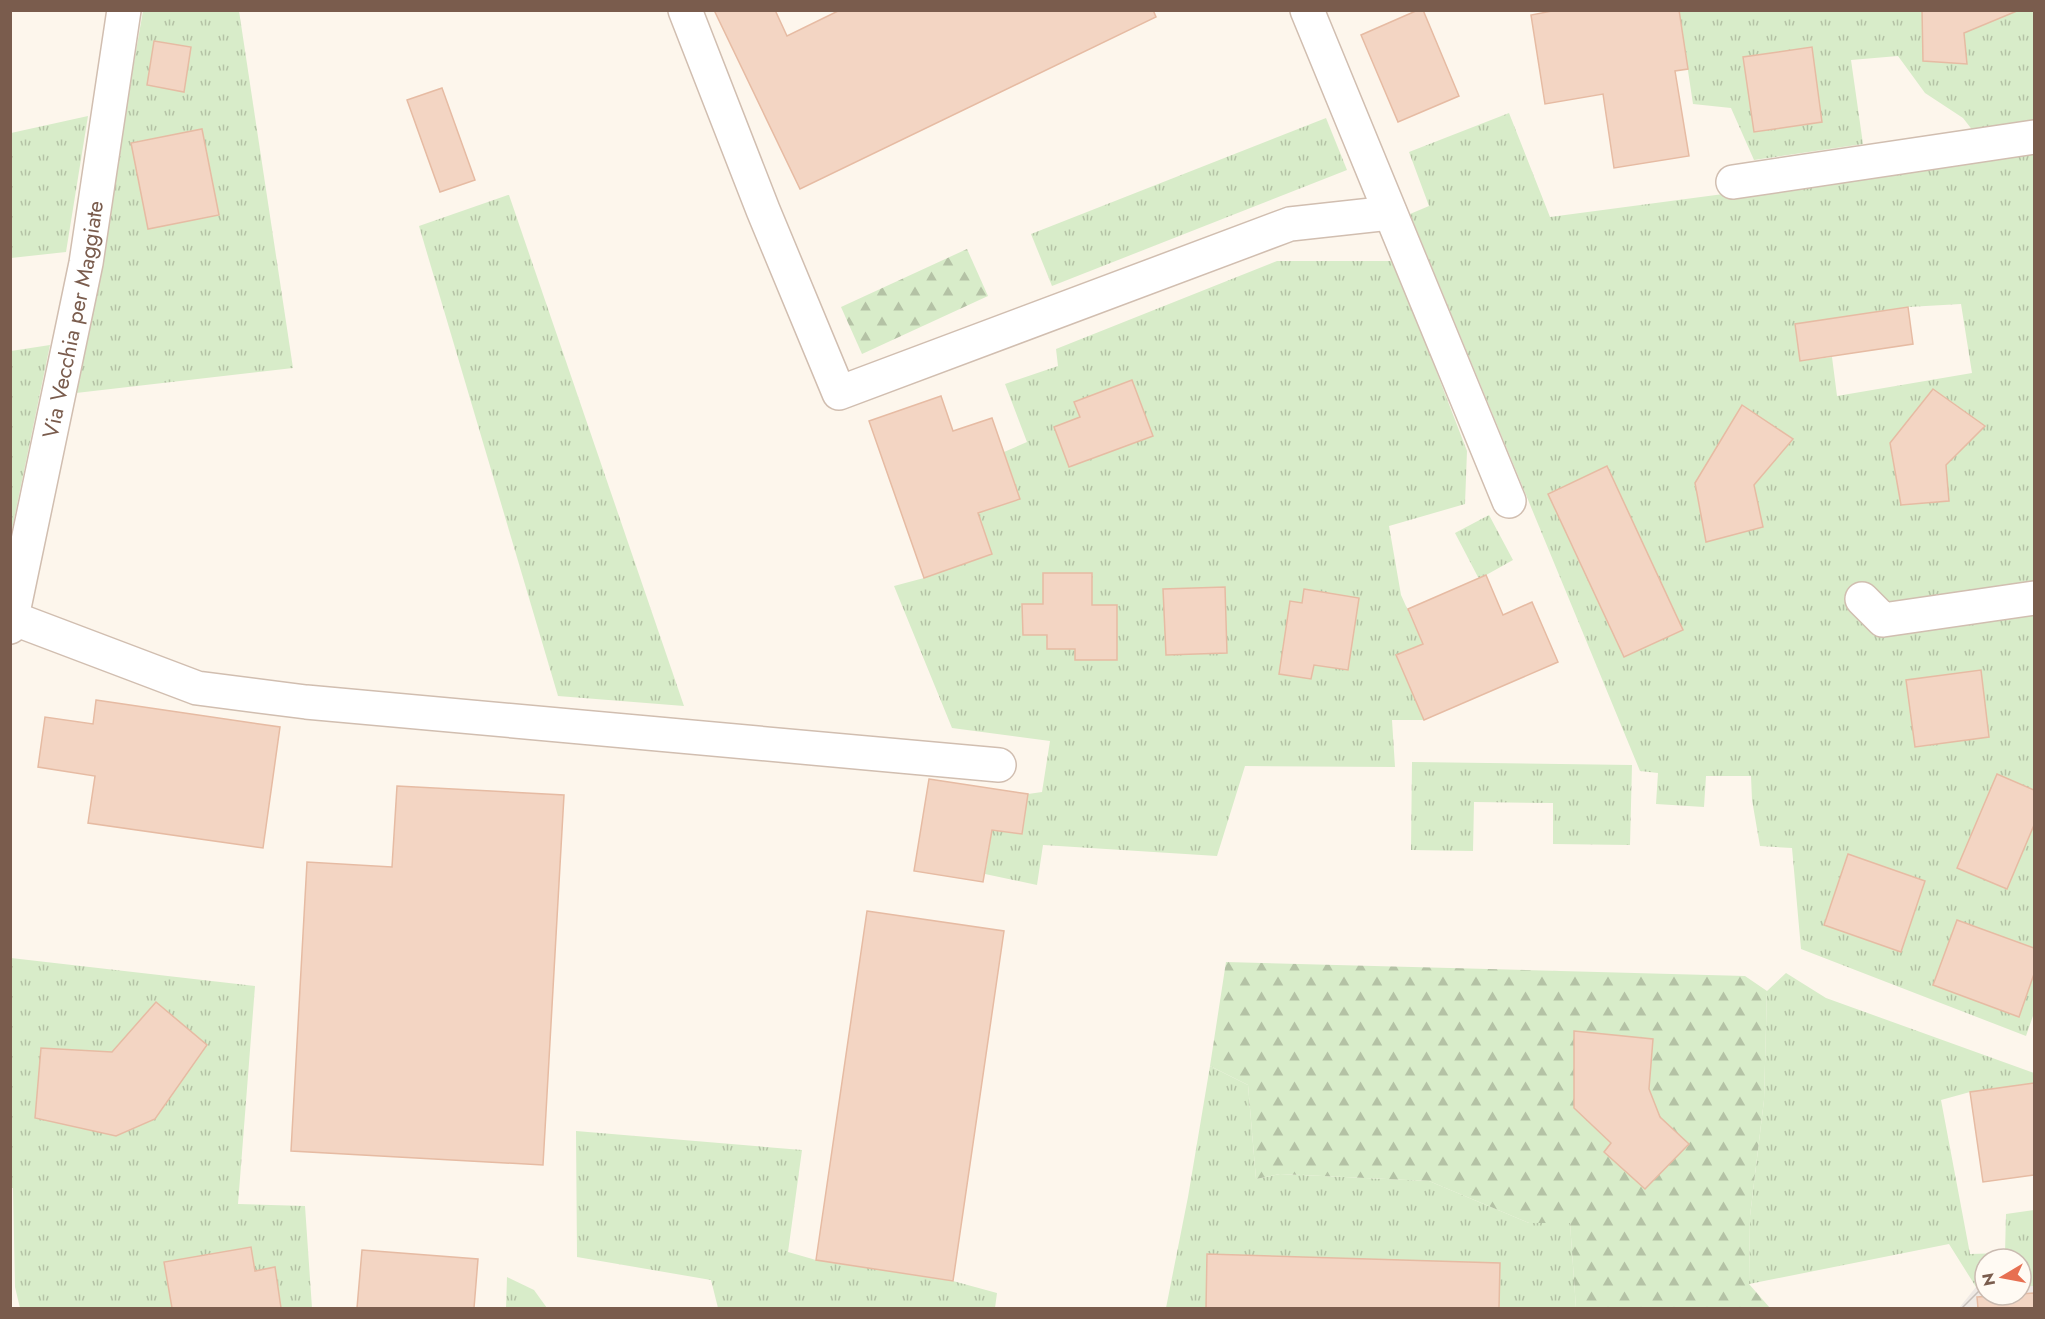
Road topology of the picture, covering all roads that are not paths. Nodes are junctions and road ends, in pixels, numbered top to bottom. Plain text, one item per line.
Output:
1 (124, 10) edge
2 (685, 10) edge
3 (1307, 10) edge
4 (2034, 137) edge
5 (1733, 182) dead end
6 (1390, 213) junction
7 (1509, 501) dead end
8 (1862, 598) dead end
9 (2034, 598) edge
10 (11, 622) edge
11 (999, 765) dead end

1 - 10 street, Via Vecchia per Maggiate
2 - 6 street
3 - 6 street
4 - 5 street
6 - 7 street
8 - 9 street
10 - 11 street

